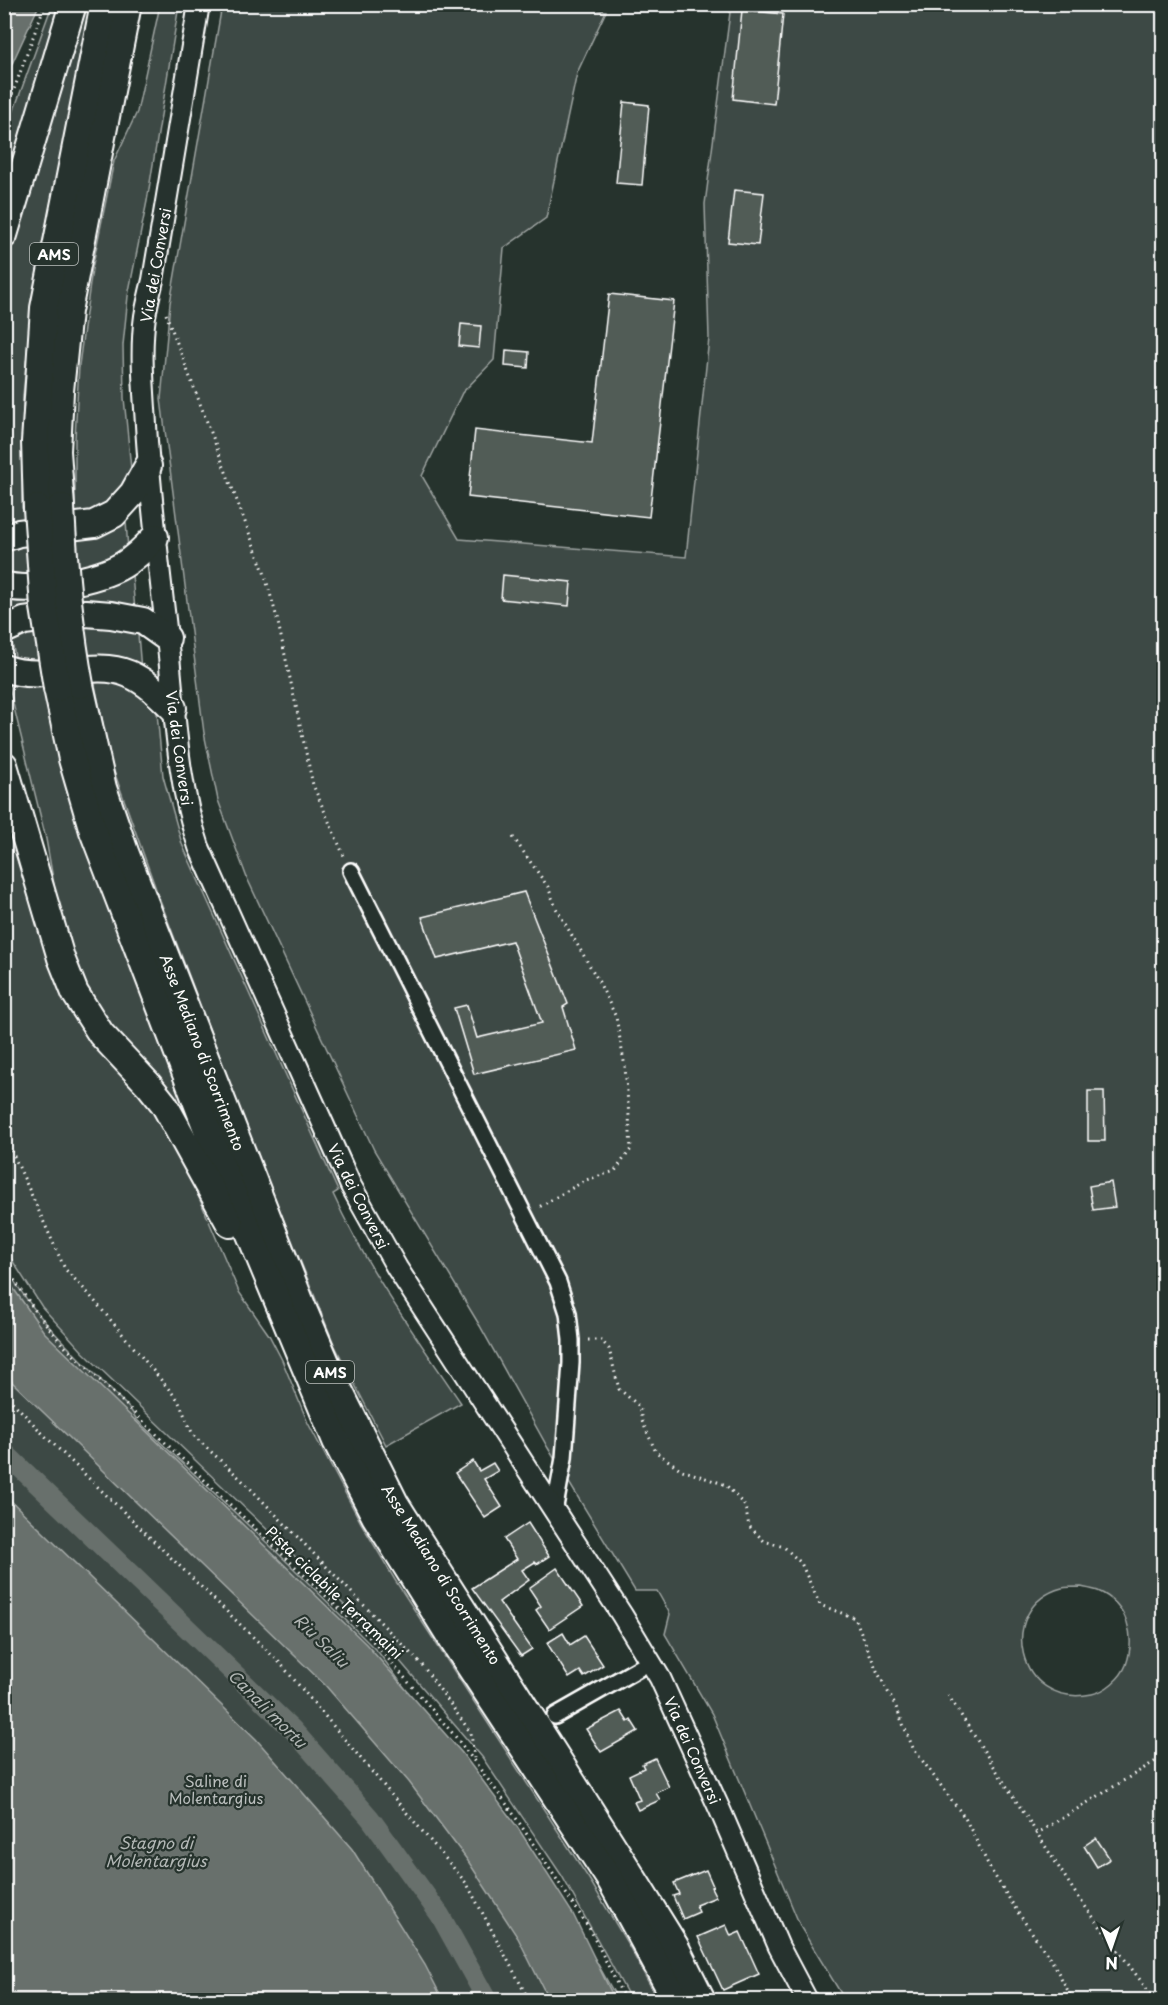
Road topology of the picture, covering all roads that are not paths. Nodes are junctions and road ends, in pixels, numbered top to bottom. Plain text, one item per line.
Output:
1 (73, 4) edge
2 (104, 4) edge
3 (145, 4) edge
4 (199, 4) edge
5 (126, 17) edge
6 (4, 235) edge
7 (148, 466) junction
8 (49, 508) junction
9 (155, 537) junction
10 (4, 538) edge
11 (4, 585) edge
12 (4, 630) edge
13 (167, 638) junction
14 (4, 668) edge
15 (69, 687) junction
16 (173, 708) junction
17 (4, 765) edge
18 (351, 871) road end
19 (250, 1235) junction
20 (554, 1512) junction
21 (650, 1662) junction
22 (555, 1716) dead end
23 (676, 2001) edge
24 (702, 2001) edge
25 (807, 2001) edge

1 - 6 highway
2 - 8 highway, Asse Mediano di Scorrimento / AMS
3 - 5 highway
4 - 7 street, Via dei Conversi
5 - 8 highway, Asse Mediano di Scorrimento / AMS
7 - 9 street, Via dei Conversi
7 - 10 highway
8 - 15 highway, Asse Mediano di Scorrimento / AMS, bridge
9 - 11 highway
9 - 13 street, Via dei Conversi
12 - 13 highway
13 - 16 street, Via dei Conversi
14 - 16 highway
15 - 19 highway, Asse Mediano di Scorrimento / AMS
15 - 24 highway, Asse Mediano di Scorrimento / AMS
16 - 20 street, Via dei Conversi
17 - 19 highway
18 - 20 street
19 - 23 highway, Asse Mediano di Scorrimento / AMS
20 - 21 street, Via dei Conversi
21 - 22 street
21 - 25 street, Via dei Conversi

